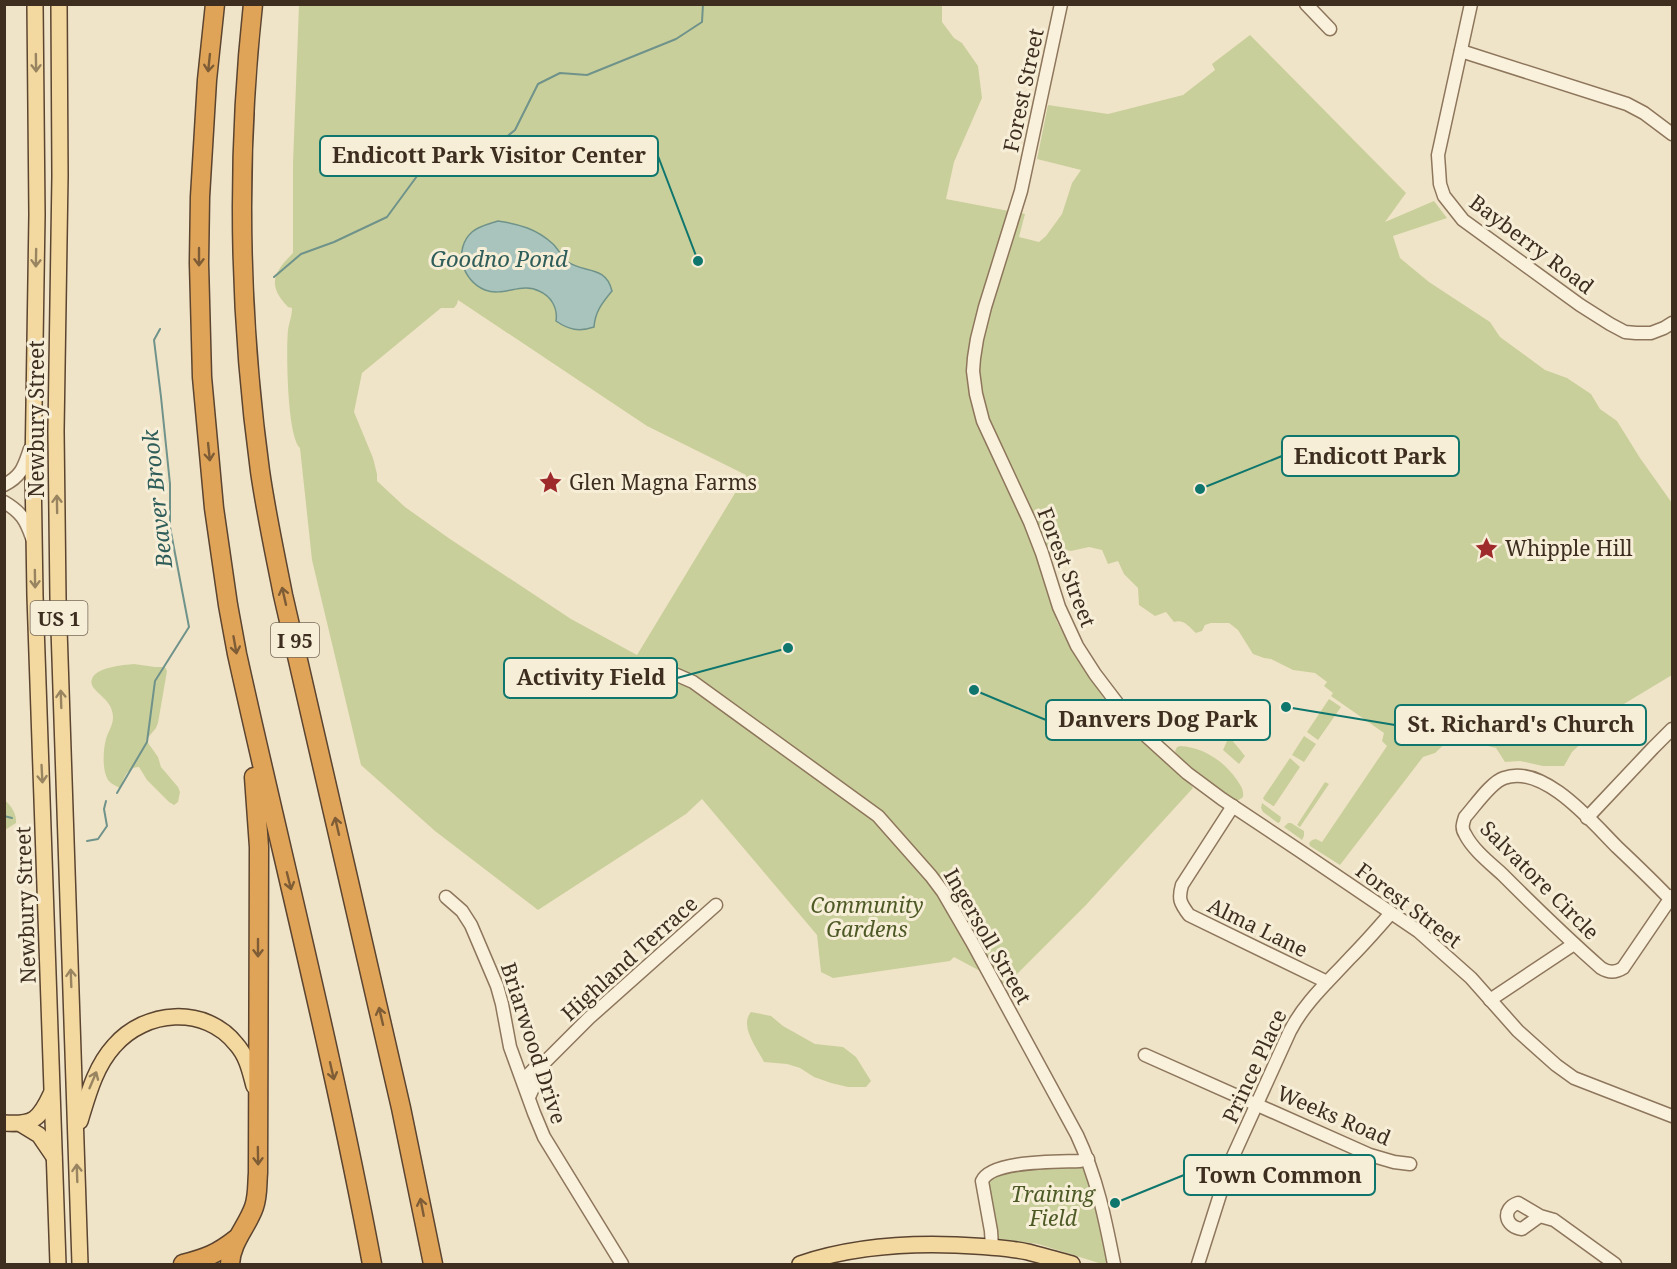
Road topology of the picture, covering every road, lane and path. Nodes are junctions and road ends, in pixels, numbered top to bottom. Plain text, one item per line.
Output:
1 (35, 4) edge
2 (59, 4) edge
3 (215, 4) edge
4 (252, 4) edge
5 (1061, 4) edge
6 (1306, 4) edge
7 (1471, 4) edge
8 (1330, 29) dead end
9 (1461, 51) junction
10 (1672, 134) edge
11 (1672, 323) edge
12 (34, 439) junction
13 (4, 485) edge
14 (4, 502) edge
15 (34, 546) junction
16 (661, 668) dead end
17 (247, 701) junction
18 (1672, 729) edge
19 (1233, 806) junction
20 (1587, 818) junction
21 (446, 897) dead end
22 (1671, 897) edge
23 (716, 905) dead end
24 (1391, 913) junction
25 (1574, 944) junction
26 (1327, 982) junction
27 (1490, 1000) junction
28 (1144, 1055) dead end
29 (542, 1065) junction
30 (523, 1080) junction
31 (52, 1092) junction
32 (529, 1097) junction
33 (257, 1098) junction
34 (1257, 1104) junction
35 (1672, 1116) edge
36 (4, 1123) edge
37 (21, 1124) junction
38 (76, 1136) junction
39 (55, 1158) junction
40 (1088, 1159) junction
41 (1410, 1164) dead end
42 (1540, 1216) dead end
43 (236, 1239) junction
44 (992, 1247) junction
45 (58, 1264) edge
46 (80, 1264) edge
47 (183, 1264) edge
48 (230, 1264) edge
49 (372, 1264) edge
50 (433, 1264) edge
51 (622, 1264) edge
52 (800, 1264) edge
53 (1072, 1264) edge
54 (1114, 1264) edge
55 (1198, 1264) edge
56 (1615, 1264) edge

1 -> 12 main road, Newbury Street / US 1
38 -> 2 main road, Newbury Street / US 1
3 -> 17 highway
50 -> 4 highway, I 95
5 - 19 street, Forest Street
6 - 8 street
7 - 9 street, Bayberry Road
9 - 10 street
9 - 11 street, Bayberry Road
12 - 13 street
12 - 15 main road, Newbury Street / US 1
14 - 15 street
15 -> 31 main road, Newbury Street / US 1
16 - 40 street, Ingersoll Street
17 -> 33 highway
17 -> 49 highway
18 - 20 street
19 - 24 street, Forest Street
19 - 26 street, Alma Lane
20 - 22 street, Salvatore Circle
20 - 25 street, Salvatore Circle
21 - 30 street, Briarwood Drive
22 - 25 street, Salvatore Circle
23 - 29 street, Highland Terrace
24 - 26 street, Prince Place
24 - 27 street, Forest Street
25 - 27 street
26 - 34 street, Prince Place
27 - 35 street, Forest Street
28 - 34 street, Weeks Road
29 - 30 street, Highland Terrace
29 - 32 street, Highland Terrace
30 - 32 street, Briarwood Drive
31 - 37 main road
31 - 39 main road, Newbury Street / US 1
32 - 51 street, Briarwood Drive
38 -> 33 main road
33 -> 43 highway
34 - 41 street, Weeks Road
34 - 55 street, Prince Place
36 - 37 main road
37 - 39 main road
46 -> 38 main road, Newbury Street / US 1
39 - 45 main road, Newbury Street / US 1
40 - 44 street
40 - 54 street, Ingersoll Street
42 - 56 street
43 - 47 highway
43 - 48 highway
44 - 52 main road
44 - 53 main road

